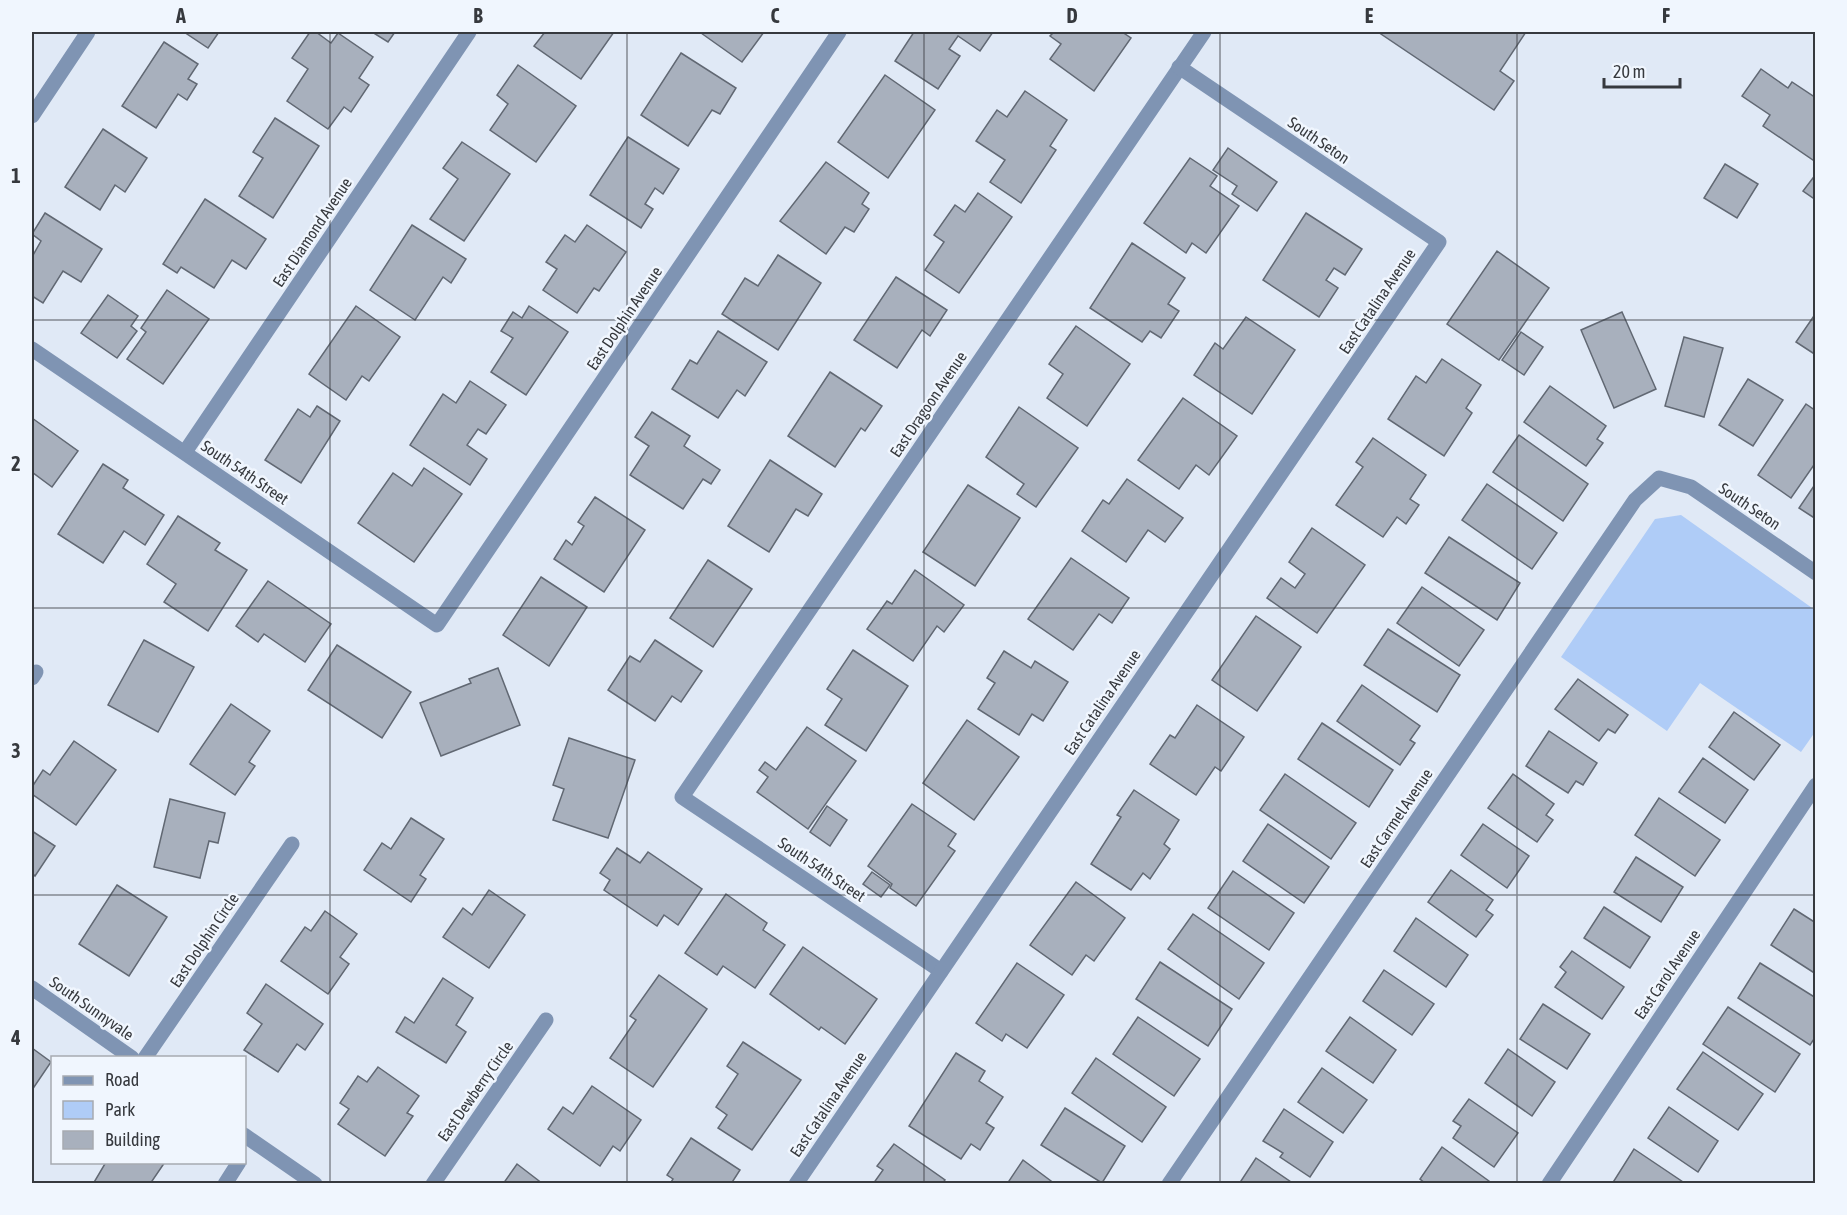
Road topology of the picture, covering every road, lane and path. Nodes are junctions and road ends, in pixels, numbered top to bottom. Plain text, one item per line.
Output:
1 (88, 32) edge
2 (469, 32) edge
3 (839, 32) edge
4 (1204, 32) edge
5 (1179, 67) junction
6 (32, 116) edge
7 (1439, 242) joint
8 (32, 349) edge
9 (185, 452) junction
10 (1659, 478) joint
11 (1815, 573) edge
12 (437, 625) joint
13 (1815, 785) edge
14 (682, 797) joint
15 (292, 844) dead end
16 (940, 971) junction
17 (32, 988) edge
18 (546, 1020) dead end
19 (129, 1056) edge
20 (146, 1056) edge
21 (249, 1138) edge
22 (238, 1164) edge
23 (225, 1184) edge
24 (315, 1184) edge
25 (433, 1184) edge
26 (795, 1184) edge
27 (1169, 1184) edge
28 (1549, 1184) edge

1 - 6 street
2 - 9 street, East Diamond Avenue
3 - 12 street, East Dolphin Avenue
4 - 5 street, East Dragoon Avenue
5 - 7 street, South Seton
5 - 14 street, East Dragoon Avenue
7 - 16 street, East Catalina Avenue
8 - 9 street, South 54th Street
9 - 12 street, South 54th Street
10 - 11 street, South Seton
10 - 27 street, East Carmel Avenue
13 - 28 street, East Carol Avenue
14 - 16 street, South 54th Street
15 - 20 street, East Dolphin Circle
16 - 26 street, East Catalina Avenue
17 - 19 street, South Sunnyvale
18 - 25 street, East Dewberry Circle
21 - 24 street
22 - 23 street

